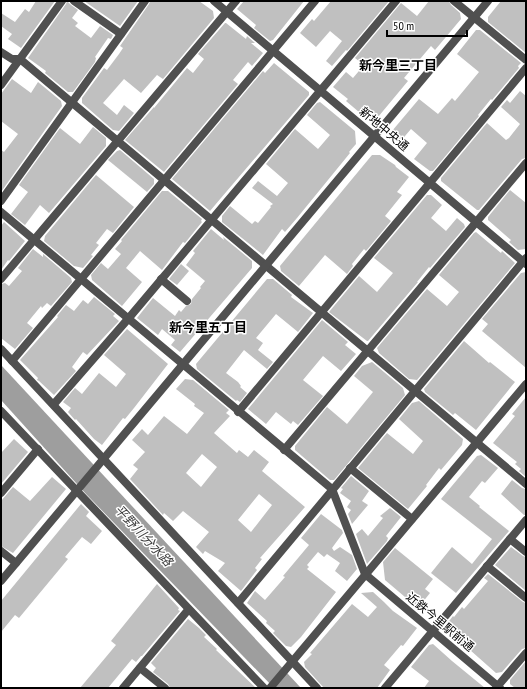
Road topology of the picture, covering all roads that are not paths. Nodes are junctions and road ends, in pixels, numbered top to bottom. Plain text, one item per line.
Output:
1 (62, 1) edge
2 (74, 1) edge
3 (145, 1) edge
4 (214, 1) edge
5 (236, 1) edge
6 (315, 1) edge
7 (396, 1) edge
8 (454, 1) edge
9 (488, 1) edge
10 (227, 12) junction
11 (474, 18) junction
12 (121, 34) junction
13 (274, 51) junction
14 (1, 52) edge
15 (20, 59) junction
16 (526, 60) edge
17 (526, 68) edge
18 (1, 85) edge
19 (320, 91) junction
20 (71, 103) junction
21 (375, 137) junction
22 (117, 141) junction
23 (526, 163) edge
24 (164, 181) junction
25 (430, 182) junction
26 (1, 201) edge
27 (1, 212) edge
28 (210, 220) junction
29 (476, 222) junction
30 (34, 240) junction
31 (525, 261) edge
32 (265, 266) junction
33 (1, 279) edge
34 (81, 279) junction
35 (161, 279) junction
36 (187, 301) dead end
37 (321, 312) junction
38 (128, 319) junction
39 (1, 349) edge
40 (368, 351) junction
41 (12, 360) junction
42 (182, 365) junction
43 (526, 384) edge
44 (414, 391) junction
45 (54, 404) junction
46 (1, 411) edge
47 (238, 412) junction
48 (477, 443) junction
49 (38, 449) junction
50 (284, 450) junction
51 (104, 459) junction
52 (350, 468) junction
53 (526, 484) edge
54 (332, 489) junction
55 (77, 491) junction
56 (1, 493) edge
57 (412, 519) junction
58 (526, 520) edge
59 (510, 539) junction
60 (1, 551) edge
61 (526, 552) edge
62 (16, 563) junction
63 (487, 566) junction
64 (365, 574) junction
65 (1, 581) edge
66 (526, 598) edge
67 (238, 603) junction
68 (188, 610) junction
69 (433, 632) junction
70 (526, 653) edge
71 (292, 662) junction
72 (140, 668) junction
73 (498, 687) edge
74 (123, 688) edge
75 (165, 688) edge
76 (264, 688) edge
77 (270, 688) edge
78 (317, 688) edge
79 (385, 688) edge

1 - 15 street
2 - 12 street
3 - 12 street
4 - 10 street, 新地中央通
5 - 10 street
6 - 13 street
7 - 19 street
8 - 11 street
9 - 11 street
10 - 13 street, 新地中央通
10 - 22 street
11 - 16 street
11 - 21 street
12 - 20 street
13 - 19 street, 新地中央通
13 - 24 street
14 - 15 street
15 - 18 street
15 - 20 street
17 - 25 street
19 - 21 street, 新地中央通
19 - 28 street
20 - 22 street
20 - 26 street
21 - 25 street, 新地中央通
21 - 32 street
22 - 24 street
22 - 30 street
23 - 29 street
24 - 28 street
24 - 34 street
25 - 29 street, 新地中央通
25 - 37 street
27 - 30 street
28 - 32 street
28 - 35 street
29 - 31 street, 新地中央通
29 - 40 street
30 - 33 street
30 - 34 street
31 - 44 street
32 - 37 street
32 - 42 street
34 - 38 street
34 - 41 street
35 - 36 street
35 - 38 street
37 - 40 street
37 - 47 street
38 - 42 street
38 - 45 street
39 - 41 street
40 - 44 street
40 - 50 street
41 - 45 street
42 - 47 street
42 - 51 street
43 - 48 street
44 - 48 street
44 - 52 street
45 - 51 street
46 - 49 street
47 - 50 street
48 - 53 street
48 - 57 street
49 - 55 street
49 - 56 street
50 - 54 street
51 - 55 street
51 - 67 street
52 - 54 street
52 - 57 street
54 - 64 street
54 - 67 street
55 - 62 street
55 - 68 street
57 - 64 street
58 - 59 street
59 - 61 street
59 - 63 street
60 - 62 street
62 - 65 street
63 - 66 street
63 - 69 street
64 - 69 street, 近鉄今里駅前通
64 - 71 street
67 - 71 street
68 - 72 street
68 - 76 street
69 - 73 street, 近鉄今里駅前通
69 - 79 street
70 - 73 street
71 - 77 street
71 - 78 street
72 - 74 street
72 - 75 street

